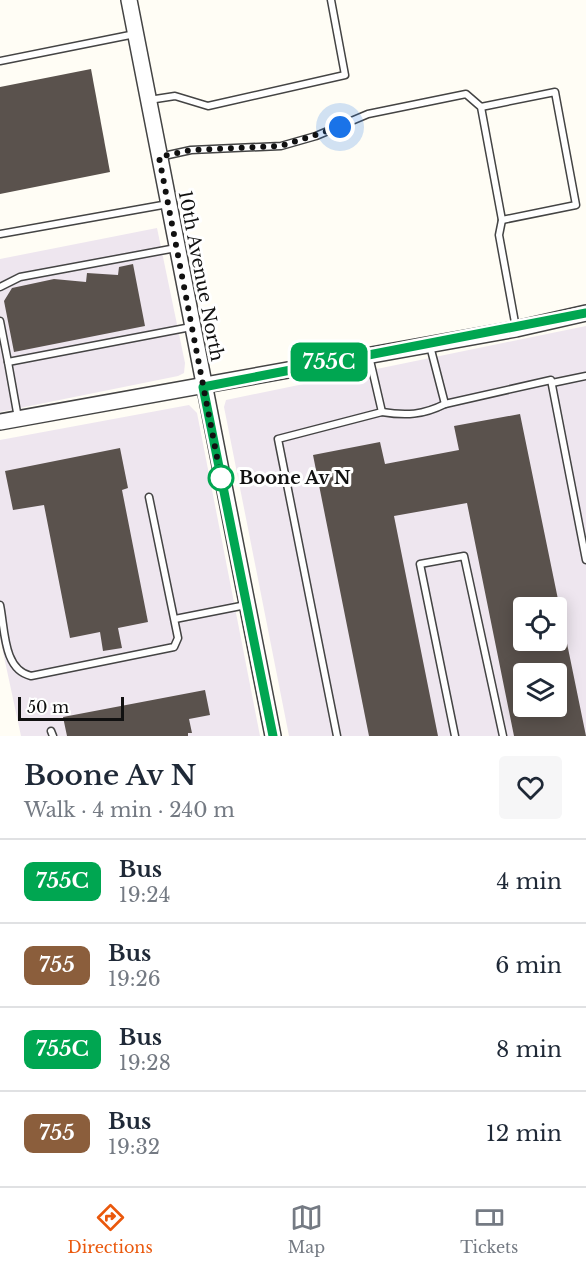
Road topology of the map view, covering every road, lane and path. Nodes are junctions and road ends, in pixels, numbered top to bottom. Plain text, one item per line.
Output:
1 (129, 0) edge
2 (331, 0) edge
3 (135, 34) junction
4 (0, 61) edge
5 (148, 100) junction
6 (481, 108) junction
7 (159, 157) junction
8 (168, 204) junction
9 (502, 220) junction
10 (0, 234) edge
11 (176, 248) junction
12 (0, 287) edge
13 (586, 313) edge
14 (0, 321) edge
15 (191, 327) junction
16 (516, 328) junction
17 (429, 343) junction
18 (369, 355) junction
19 (8, 362) junction
20 (586, 376) edge
21 (552, 383) junction
22 (203, 387) junction
23 (445, 404) junction
24 (382, 412) junction
25 (18, 419) junction
26 (0, 422) edge
27 (149, 497) dead end
28 (586, 560) edge
29 (0, 605) edge
30 (246, 605) junction
31 (175, 619) junction
32 (273, 736) edge
33 (337, 736) edge
34 (455, 736) edge
35 (503, 736) edge

1 - 3 street, 10th Avenue North
2 - 5 lane
3 - 4 lane
3 - 5 street, 10th Avenue North
5 - 7 street, 10th Avenue North
6 - 7 lane
6 - 9 lane
6 - 9 lane
7 - 8 street, 10th Avenue North
8 - 10 lane
8 - 11 street, 10th Avenue North
9 - 16 lane
11 - 12 lane
11 - 15 street, 10th Avenue North
13 - 16 street
14 - 19 lane
15 - 19 lane
15 - 22 street, 10th Avenue North
16 - 17 street
17 - 18 street
17 - 23 lane
18 - 22 street
18 - 24 lane
19 - 25 lane
20 - 21 lane
21 - 23 lane
21 - 28 lane
22 - 25 street
22 - 30 street, 10th Avenue North
23 - 24 lane
24 - 33 lane
25 - 26 street
27 - 31 lane
29 - 31 lane
30 - 31 lane
30 - 32 street, 10th Avenue North
34 - 35 lane

